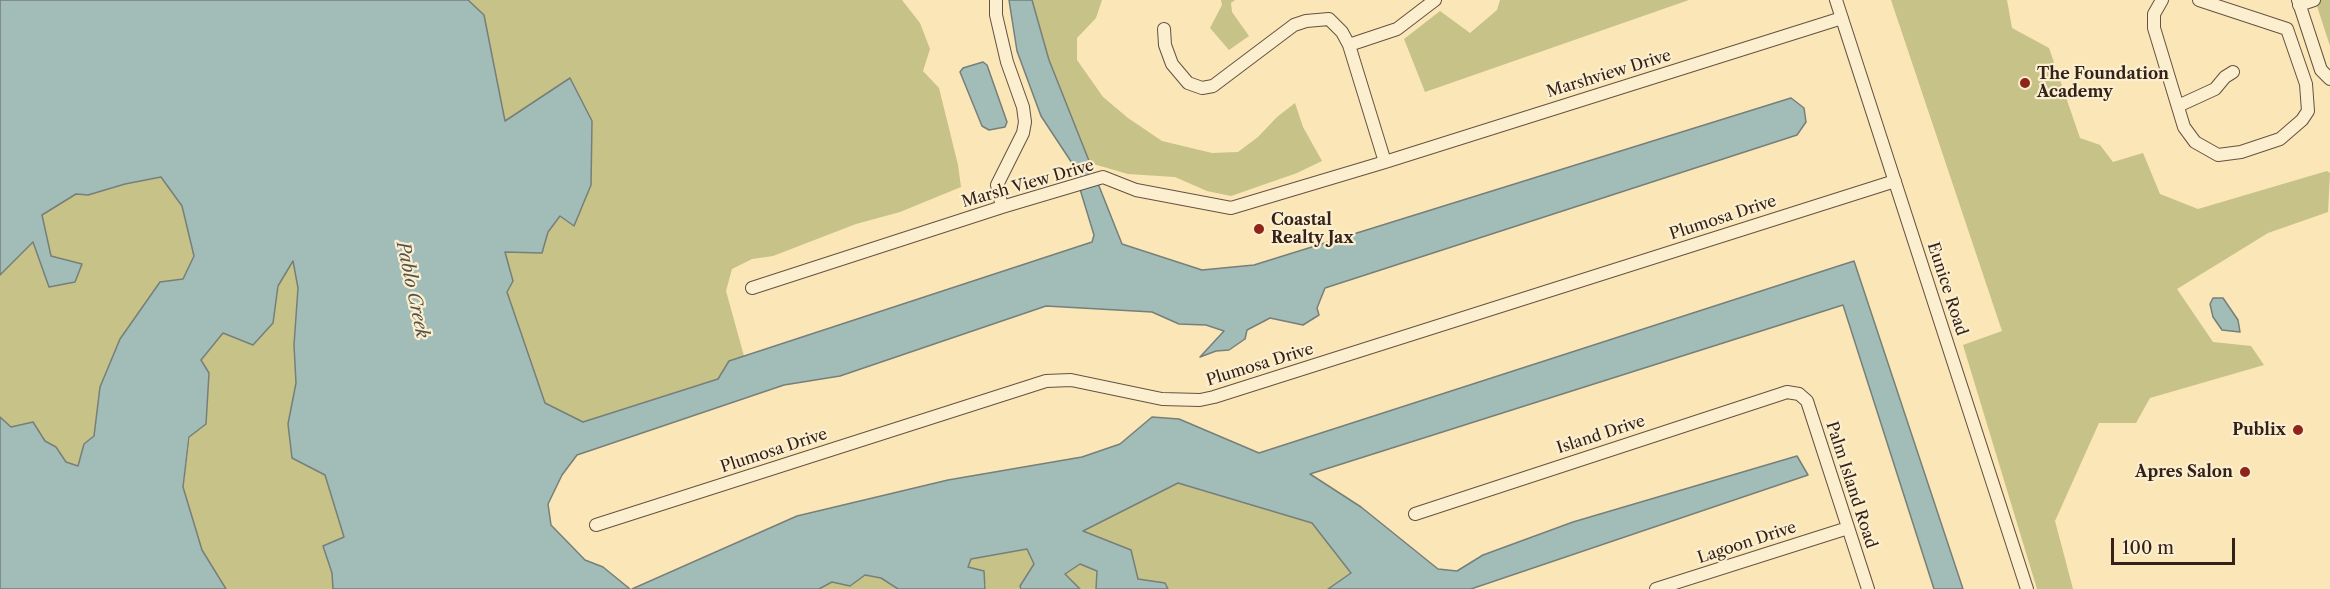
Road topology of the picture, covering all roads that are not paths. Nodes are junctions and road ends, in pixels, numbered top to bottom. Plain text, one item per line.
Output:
1 (996, 0) edge
2 (1435, 0) edge
3 (1836, 0) edge
4 (2162, 0) edge
5 (2199, 0) edge
6 (2314, 0) edge
7 (2298, 2) edge
8 (1842, 18) junction
9 (2305, 24) junction
10 (1164, 29) dead end
11 (2288, 29) junction
12 (1349, 45) junction
13 (2233, 72) dead end
14 (2330, 79) edge
15 (2178, 106) junction
16 (1385, 162) junction
17 (1895, 181) junction
18 (1002, 207) junction
19 (753, 288) dead end
20 (1799, 394) joint
21 (1415, 514) dead end
22 (596, 525) dead end
23 (1848, 528) junction
24 (1656, 589) edge
25 (1868, 589) edge
26 (2027, 589) edge

1 - 18 street
2 - 12 street
3 - 8 street, Eunice Road
4 - 15 street
5 - 11 street
6 - 7 street
7 - 9 street
8 - 16 street, Marshview Drive
8 - 17 street, Eunice Road
9 - 11 street
9 - 14 street
10 - 12 street
11 - 15 street
12 - 16 street
13 - 15 street
16 - 18 street, Marsh View Drive
17 - 22 street, Plumosa Drive
17 - 26 street, Eunice Road
18 - 19 street, Marsh View Drive
20 - 21 street, Island Drive
20 - 23 street, Palm Island Road
23 - 24 street, Lagoon Drive
23 - 25 street, Palm Island Road

